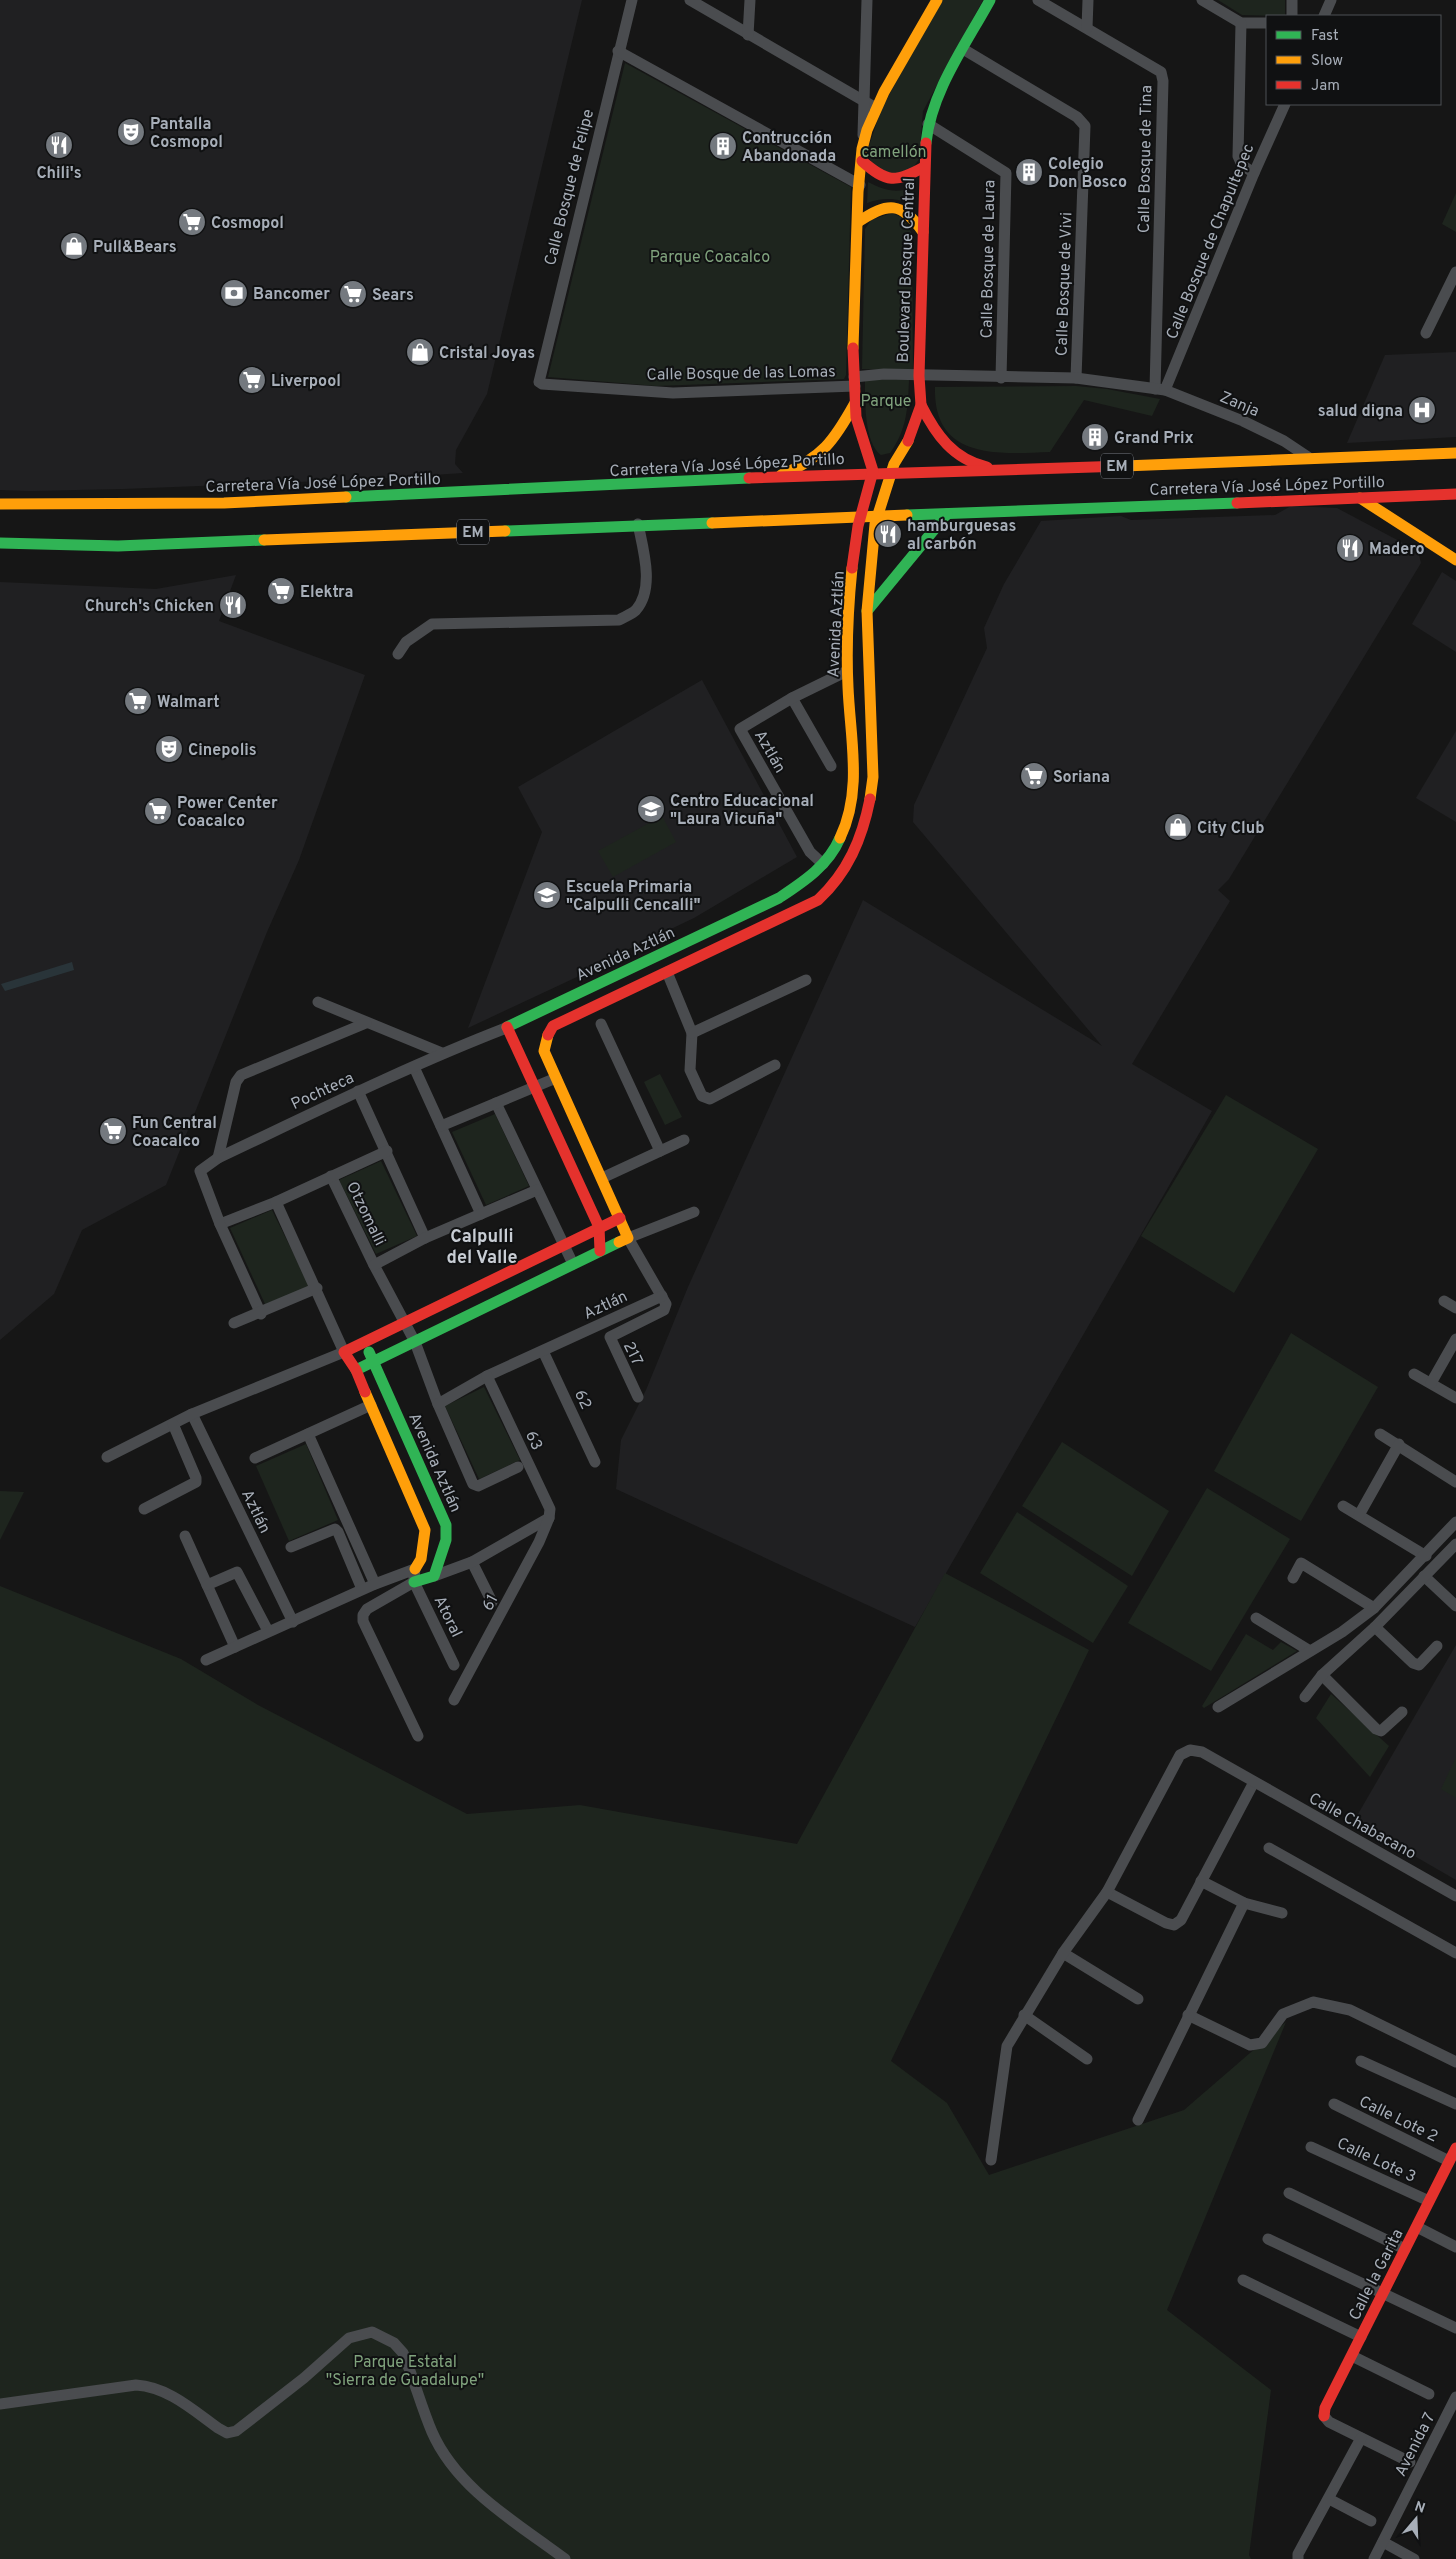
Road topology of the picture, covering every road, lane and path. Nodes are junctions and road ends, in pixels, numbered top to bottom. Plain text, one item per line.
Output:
1 (632, 0) edge
2 (690, 0) edge
3 (750, 0) edge
4 (867, 0) edge
5 (937, 0) edge
6 (990, 0) edge
7 (1038, 0) edge
8 (1088, 0) edge
9 (1202, 0) edge
10 (1292, 0) edge
11 (1331, 0) edge
12 (1292, 15) edge
13 (1324, 15) edge
14 (1241, 23) junction
15 (1266, 23) edge
16 (1087, 28) junction
17 (748, 35) junction
18 (963, 49) junction
19 (618, 51) junction
20 (863, 101) junction
21 (1285, 105) edge
22 (876, 108) junction
23 (928, 124) junction
24 (862, 155) junction
25 (924, 167) junction
26 (1254, 173) junction
27 (860, 185) junction
28 (858, 222) junction
29 (923, 232) junction
30 (1456, 272) edge
31 (1426, 333) dead end
32 (919, 376) junction
33 (1001, 378) junction
34 (1076, 378) junction
35 (854, 381) junction
36 (539, 382) joint
37 (1160, 390) junction
38 (855, 402) junction
39 (921, 405) junction
40 (1456, 453) edge
41 (1308, 457) junction
42 (873, 469) junction
43 (1009, 471) junction
44 (893, 473) junction
45 (777, 477) junction
46 (1456, 494) edge
47 (1360, 498) junction
48 (0, 504) edge
49 (946, 514) junction
50 (877, 516) junction
51 (861, 517) junction
52 (638, 524) junction
53 (0, 543) edge
54 (1456, 560) edge
55 (849, 611) junction
56 (867, 611) junction
57 (398, 654) dead end
58 (847, 671) junction
59 (792, 698) junction
60 (831, 766) dead end
61 (824, 864) junction
62 (667, 972) junction
63 (806, 980) dead end
64 (566, 998) junction
65 (318, 1002) dead end
66 (574, 1016) junction
67 (366, 1023) junction
68 (601, 1024) dead end
69 (506, 1028) junction
70 (692, 1033) junction
71 (442, 1053) junction
72 (775, 1065) dead end
73 (414, 1067) junction
74 (556, 1078) junction
75 (533, 1086) junction
76 (358, 1091) junction
77 (496, 1103) junction
78 (441, 1126) junction
79 (684, 1140) dead end
80 (387, 1151) junction
81 (660, 1151) junction
82 (218, 1158) junction
83 (331, 1176) junction
84 (602, 1178) junction
85 (537, 1190) junction
86 (276, 1202) junction
87 (694, 1212) dead end
88 (481, 1214) junction
89 (620, 1218) junction
90 (220, 1224) junction
91 (599, 1227) junction
92 (425, 1238) junction
93 (628, 1238) junction
94 (563, 1246) junction
95 (600, 1251) junction
96 (573, 1264) junction
97 (374, 1265) junction
98 (317, 1288) junction
99 (662, 1296) junction
100 (1444, 1301) dead end
101 (1456, 1308) edge
102 (261, 1314) junction
103 (405, 1322) junction
104 (234, 1323) dead end
105 (1456, 1339) edge
106 (364, 1342) junction
107 (415, 1342) junction
108 (543, 1351) junction
109 (344, 1352) junction
110 (373, 1361) junction
111 (356, 1370) junction
112 (1414, 1374) dead end
113 (487, 1376) junction
114 (1431, 1383) junction
115 (638, 1398) dead end
116 (1456, 1398) edge
117 (438, 1404) junction
118 (371, 1405) junction
119 (192, 1414) junction
120 (173, 1424) junction
121 (308, 1434) junction
122 (1380, 1434) dead end
123 (1399, 1444) junction
124 (108, 1457) dead end
125 (255, 1458) dead end
126 (595, 1462) dead end
127 (518, 1467) dead end
128 (1456, 1482) edge
129 (1343, 1506) dead end
130 (144, 1509) dead end
131 (1359, 1514) junction
132 (549, 1518) junction
133 (1456, 1522) edge
134 (185, 1536) dead end
135 (1456, 1544) edge
136 (292, 1547) dead end
137 (1426, 1556) junction
138 (472, 1562) junction
139 (415, 1569) junction
140 (434, 1576) junction
141 (1424, 1576) junction
142 (1293, 1578) dead end
143 (414, 1582) junction
144 (374, 1584) junction
145 (207, 1585) junction
146 (362, 1589) junction
147 (492, 1602) dead end
148 (1456, 1606) edge
149 (1374, 1608) junction
150 (1256, 1618) dead end
151 (293, 1622) junction
152 (1375, 1627) junction
153 (268, 1631) junction
154 (1342, 1632) junction
155 (1352, 1646) junction
156 (1437, 1646) dead end
157 (235, 1647) junction
158 (1310, 1651) junction
159 (206, 1660) dead end
160 (454, 1665) dead end
161 (1322, 1675) junction
162 (1305, 1697) dead end
163 (454, 1700) dead end
164 (1218, 1707) dead end
165 (1402, 1712) dead end
166 (418, 1736) dead end
167 (1254, 1782) junction
168 (1269, 1848) dead end
169 (1201, 1881) junction
170 (1107, 1892) junction
171 (1456, 1896) edge
172 (1244, 1903) junction
173 (1282, 1913) dead end
174 (1063, 1953) junction
175 (1456, 1953) edge
176 (1138, 1999) dead end
177 (1024, 2015) junction
178 (1188, 2015) junction
179 (1088, 2059) dead end
180 (1361, 2061) dead end
181 (1456, 2062) edge
182 (1334, 2104) dead end
183 (1456, 2104) edge
184 (1138, 2120) dead end
185 (1311, 2147) dead end
186 (1456, 2148) edge
187 (991, 2160) dead end
188 (1449, 2161) junction
189 (1289, 2193) dead end
190 (1429, 2201) junction
191 (1416, 2227) junction
192 (1268, 2239) dead end
193 (1456, 2247) edge
194 (1405, 2249) junction
195 (1244, 2280) dead end
196 (1383, 2293) junction
197 (1456, 2328) edge
198 (1361, 2337) junction
199 (1352, 2356) junction
200 (1430, 2394) dead end
201 (1456, 2397) edge
202 (0, 2404) edge
203 (1453, 2409) edge
204 (1361, 2438) junction
205 (1410, 2462) dead end
206 (1329, 2499) junction
207 (1371, 2521) dead end
208 (1383, 2542) junction
209 (565, 2559) edge
210 (1298, 2559) edge
211 (1374, 2559) edge
212 (1414, 2559) edge

1 - 19 street, Calle Bosque de Felipe
2 - 17 street
3 - 17 street
4 - 20 street
5 - 22 street
6 - 18 street, Boulevard Bosque Central
7 - 16 street, Calle Bosque de Tina
8 - 16 street
9 - 14 street
10 - 12 street
11 - 13 street
14 - 15 street
14 - 26 street
16 - 37 street, Calle Bosque de Tina
17 - 20 street
18 - 23 street, Boulevard Bosque Central
18 - 34 street, Calle Bosque de Vivi
19 - 27 street
19 - 36 street, Calle Bosque de Felipe
20 - 22 street
20 - 24 street
21 - 26 street, Calle Bosque de Chapultepec
22 - 24 street
23 - 25 street, Boulevard Bosque Central
23 - 33 street, Calle Bosque de Laura
24 - 25 street
24 - 27 street
25 - 29 street, Boulevard Bosque Central
26 - 37 street, Calle Bosque de Chapultepec
27 - 28 street
28 - 29 street
28 - 35 street
29 - 32 street, Boulevard Bosque Central
30 - 31 street
32 - 33 street, Calle Bosque de las Lomas
32 - 35 street, Calle Bosque de las Lomas
32 - 39 street, Boulevard Bosque Central
33 - 34 street, Calle Bosque de las Lomas
34 - 37 street, Calle Bosque de las Lomas
35 - 36 street, Calle Bosque de las Lomas
35 - 38 street
37 - 41 street, Zanja
38 - 42 street
38 - 45 street
39 - 43 street
39 - 44 street, Boulevard Bosque Central
40 - 41 street, Carretera Vía José López Portillo / EM
41 - 43 street, Carretera Vía José López Portillo / EM
42 - 44 street, Carretera Vía José López Portillo / EM
42 - 45 street, Carretera Vía José López Portillo / EM
42 - 51 street, Avenida Aztlán
43 - 44 street, Carretera Vía José López Portillo / EM
44 - 50 street, Boulevard Bosque Central
45 - 48 street, Carretera Vía José López Portillo / EM
46 - 47 street, Carretera Vía José López Portillo / EM
47 - 49 street, Carretera Vía José López Portillo / EM
47 - 54 street
49 - 50 street, Carretera Vía José López Portillo / EM
49 - 56 street
50 - 51 street, Carretera Vía José López Portillo / EM
50 - 56 street, Avenida Aztlán
51 - 52 street, Carretera Vía José López Portillo / EM
51 - 55 street, Avenida Aztlán
52 - 53 street, Carretera Vía José López Portillo / EM
52 - 57 street
55 - 56 street
55 - 58 street, Avenida Aztlán
56 - 62 street, Avenida Aztlán
58 - 59 street, Aztlán
58 - 61 street, Avenida Aztlán
59 - 60 street
59 - 61 street, Aztlán
61 - 64 street, Avenida Aztlán
62 - 66 street, Avenida Aztlán
62 - 70 street
63 - 70 street
64 - 66 street
64 - 69 street, Avenida Aztlán
65 - 67 street
66 - 74 street, Avenida Aztlán
67 - 71 street
67 - 82 street
68 - 81 street
69 - 71 street, Pochteca
69 - 75 street
70 - 72 street
71 - 73 street, Pochteca
73 - 76 street, Pochteca
73 - 78 street
74 - 75 street
74 - 84 street, Avenida Aztlán
75 - 77 street
75 - 91 street
76 - 80 street
76 - 82 street, Pochteca
77 - 78 street
77 - 85 street
78 - 88 street
79 - 81 street
80 - 83 street, Otzomalli
80 - 92 street
81 - 84 street
82 - 90 street, Pochteca
83 - 86 street, Otzomalli
83 - 97 street, Otzomalli
84 - 89 street, Avenida Aztlán
85 - 88 street, Otzomalli
85 - 94 street
86 - 90 street, Otzomalli
86 - 98 street
87 - 93 street
88 - 92 street, Otzomalli
89 - 91 street
89 - 93 street, Avenida Aztlán
90 - 102 street
91 - 94 street
91 - 95 street
92 - 97 street, Otzomalli
93 - 95 street
93 - 99 street
94 - 96 street
94 - 103 street
95 - 96 street
96 - 107 street
97 - 103 street, Otzomalli
98 - 102 street
98 - 109 street
99 - 108 street, Aztlán
99 - 115 street, 217
100 - 101 street
102 - 104 street
103 - 106 street
103 - 107 street, Otzomalli
105 - 114 street
106 - 109 street
106 - 110 street, Avenida Aztlán
107 - 110 street
107 - 117 street
108 - 113 street, Aztlán
108 - 126 street, 62
109 - 111 street
109 - 119 street
110 - 111 street
110 - 140 street, Avenida Aztlán
111 - 118 street
112 - 114 street
113 - 117 street, Aztlán
113 - 132 street, 63
114 - 116 street
117 - 127 street
118 - 121 street
118 - 139 street
119 - 120 street
119 - 151 street, Aztlán
120 - 124 street
120 - 130 street
121 - 125 street
121 - 144 street
122 - 123 street
123 - 128 street
123 - 131 street
129 - 131 street
131 - 137 street
132 - 138 street, Atoral
132 - 163 street, 61
133 - 137 street
134 - 145 street
135 - 141 street
136 - 146 street
137 - 149 street
138 - 140 street, Atoral
138 - 147 street
139 - 143 street
139 - 144 street
140 - 143 street
141 - 148 street
141 - 152 street
142 - 149 street
143 - 160 street, Atoral
143 - 166 street
144 - 146 street
145 - 153 street
145 - 157 street
146 - 151 street
149 - 154 street
150 - 158 street
151 - 153 street
152 - 155 street
152 - 156 street
153 - 157 street
154 - 155 street
154 - 158 street
155 - 161 street
157 - 159 street
158 - 164 street
161 - 162 street
161 - 165 street
167 - 169 street
167 - 170 street, Calle Chabacano
167 - 171 street, Calle Chabacano
168 - 175 street
169 - 170 street
169 - 172 street
170 - 174 street
172 - 173 street
172 - 178 street
174 - 176 street
174 - 177 street
177 - 179 street
177 - 187 street
178 - 181 street
178 - 184 street
180 - 183 street
182 - 188 street, Calle Lote 2
185 - 190 street, Calle Lote 3
186 - 188 street, Calle la Garita
188 - 190 street, Calle la Garita
189 - 194 street
190 - 191 street, Calle la Garita
191 - 193 street
191 - 194 street, Calle la Garita
192 - 196 street
194 - 196 street, Calle la Garita
195 - 198 street
196 - 197 street
196 - 198 street, Calle la Garita
198 - 199 street, Calle la Garita
199 - 200 street
199 - 204 street, Calle la Garita
201 - 203 street, Avenida 7
202 - 209 street
203 - 208 street, Avenida 7
204 - 205 street
204 - 206 street
206 - 207 street
206 - 210 street
208 - 211 street, Avenida 7
208 - 212 street

